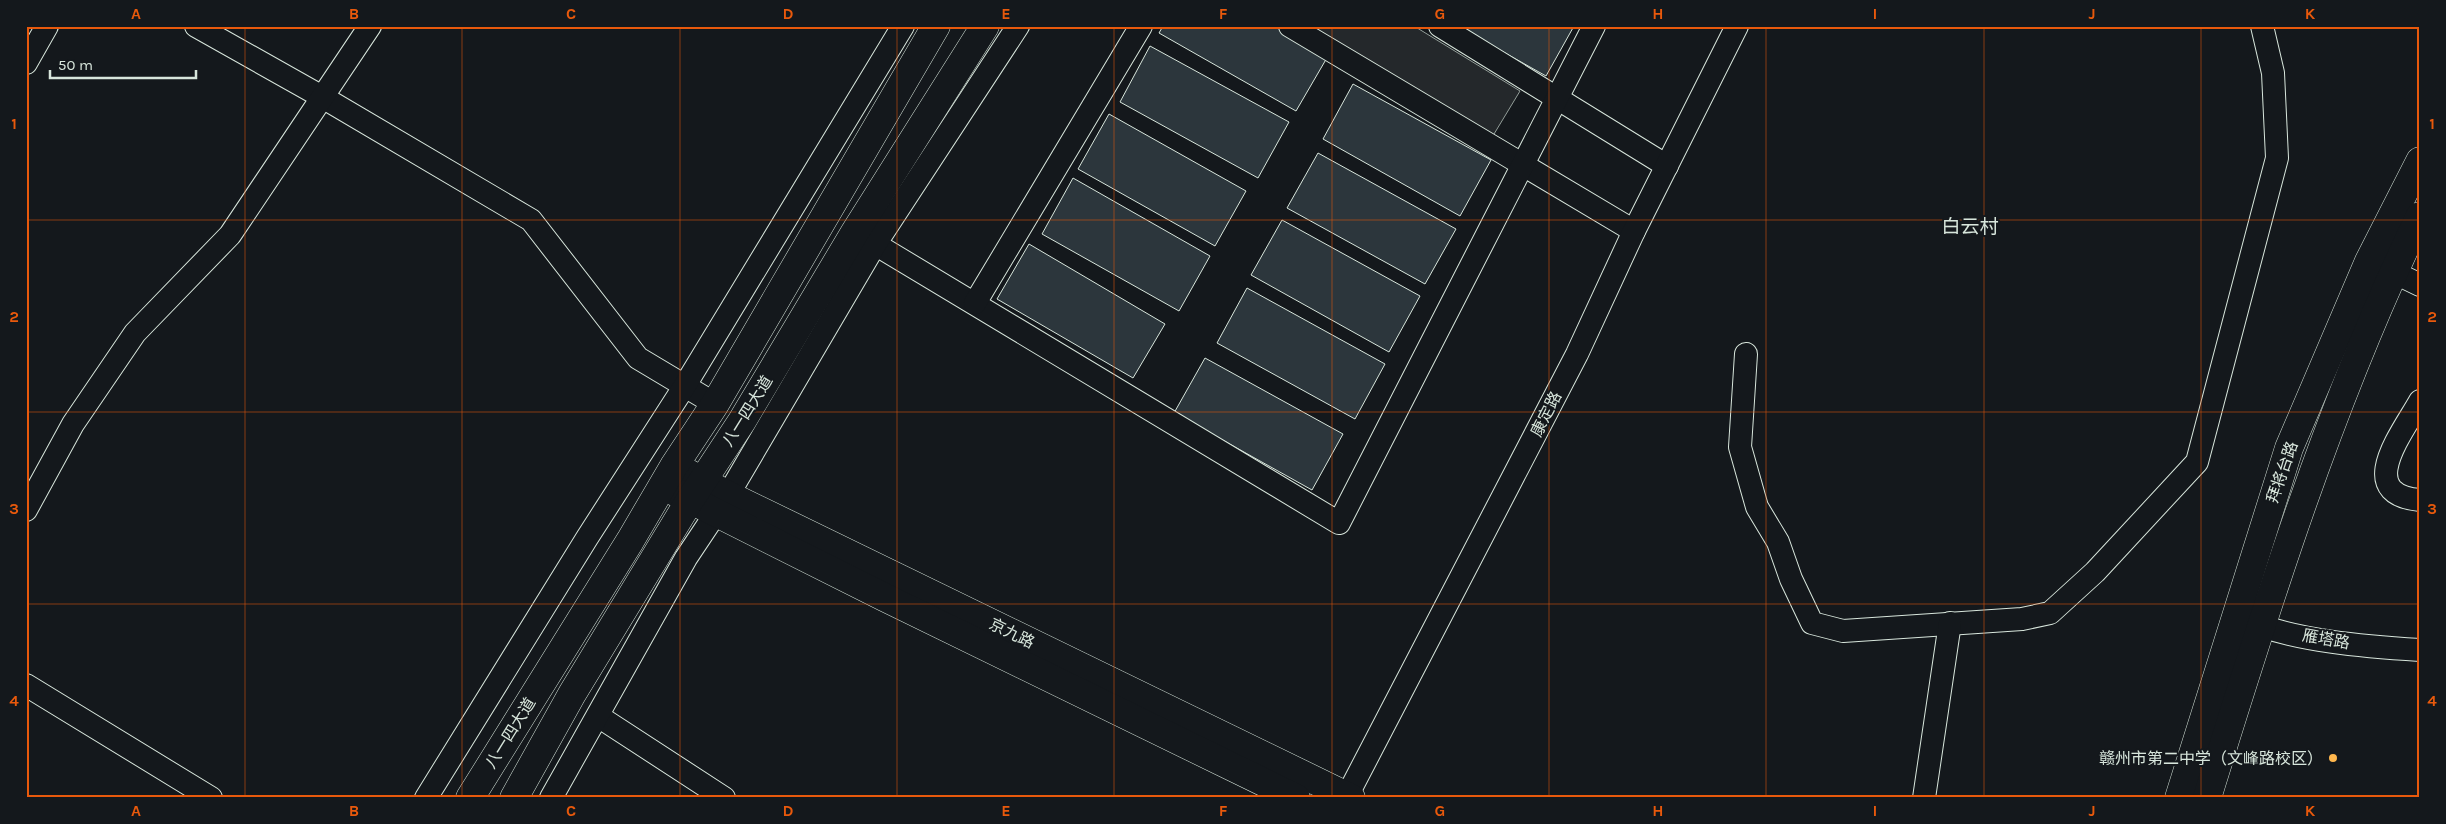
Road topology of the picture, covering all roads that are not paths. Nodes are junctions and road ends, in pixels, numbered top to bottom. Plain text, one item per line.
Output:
1 (47, 26) edge
2 (196, 26) edge
3 (370, 26) edge
4 (903, 26) edge
5 (936, 26) edge
6 (985, 26) edge
7 (1018, 26) edge
8 (1141, 26) edge
9 (1290, 26) edge
10 (1440, 26) edge
11 (1594, 26) edge
12 (1737, 26) edge
13 (2262, 26) edge
14 (26, 63) edge
15 (324, 98) junction
16 (1557, 99) junction
17 (2420, 161) edge
18 (1522, 165) junction
19 (1667, 166) junction
20 (1634, 231) junction
21 (2408, 232) edge
22 (865, 238) junction
23 (2369, 261) junction
24 (2393, 272) junction
25 (2420, 285) edge
26 (975, 303) junction
27 (1746, 354) dead end
28 (684, 387) junction
29 (2420, 401) edge
30 (715, 404) junction
31 (668, 475) junction
32 (696, 491) junction
33 (2420, 500) edge
34 (722, 504) junction
35 (26, 510) edge
36 (2248, 620) junction
37 (1950, 623) junction
38 (2420, 650) edge
39 (26, 685) edge
40 (598, 716) junction
41 (1348, 797) edge
42 (211, 798) edge
43 (426, 798) edge
44 (470, 798) edge
45 (514, 798) edge
46 (550, 798) edge
47 (724, 798) edge
48 (1296, 798) edge
49 (1924, 798) edge
50 (2179, 798) edge
51 (2207, 798) edge

1 - 14 street
2 - 15 street
3 - 15 street
4 - 28 street
5 - 30 main road, 八一四大道
6 - 22 main road, 八一四大道
7 - 22 street
8 - 26 street
9 - 18 street
10 - 16 street
11 - 16 street
12 - 19 street, 康定路
13 - 37 street
15 - 28 street
15 - 35 street
16 - 18 street
16 - 19 street
17 - 21 main road, 拜将台路
18 - 20 street
18 - 26 street
19 - 20 street, 康定路
20 - 41 street, 康定路
21 - 23 main road, 拜将台路
21 - 24 main road, 拜将台路
22 - 26 street
22 - 32 main road, 八一四大道
22 - 34 street
23 - 24 street
23 - 36 main road, 拜将台路
24 - 25 street
24 - 36 main road, 拜将台路
27 - 37 street
28 - 30 street
28 - 43 street
29 - 33 street
30 - 31 main road, 八一四大道
31 - 32 main road, 京九路
31 - 44 main road, 八一四大道
32 - 34 main road, 京九路
32 - 45 main road, 八一四大道
34 - 40 street
34 - 41 main road, 京九路
34 - 48 main road, 京九路
36 - 38 street, 雁塔路
36 - 50 main road, 拜将台路
36 - 51 main road, 拜将台路
37 - 49 street
39 - 42 street
40 - 46 street
40 - 47 street

